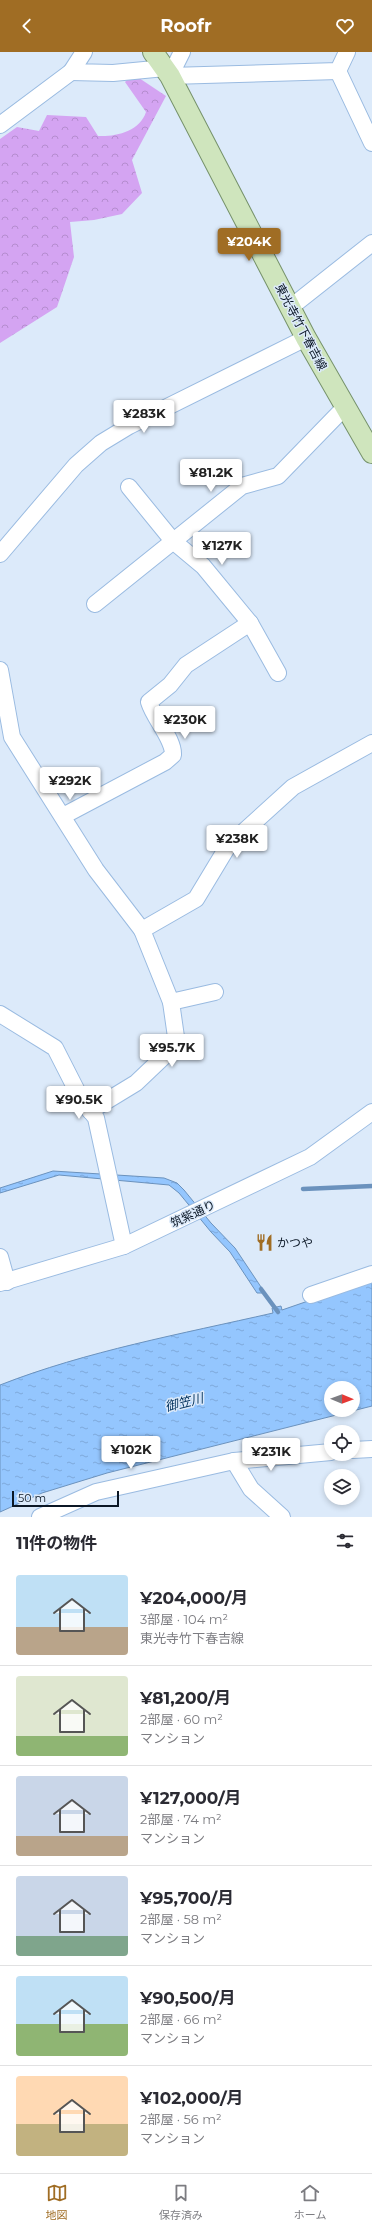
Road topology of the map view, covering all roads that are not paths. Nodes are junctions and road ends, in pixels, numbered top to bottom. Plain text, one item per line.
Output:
1 (153, 52) edge
2 (182, 52) edge
3 (347, 52) edge
4 (83, 54) edge
5 (338, 71) junction
6 (71, 72) junction
7 (167, 72) junction
8 (113, 73) junction
9 (0, 125) edge
10 (372, 143) edge
11 (372, 243) edge
12 (291, 307) junction
13 (306, 338) junction
14 (345, 407) junction
15 (372, 453) edge
16 (129, 487) dead end
17 (173, 541) junction
18 (0, 554) edge
19 (95, 604) dead end
20 (250, 623) junction
21 (0, 670) edge
22 (278, 673) dead end
23 (372, 743) edge
24 (63, 816) junction
25 (142, 930) junction
26 (215, 992) dead end
27 (171, 1002) junction
28 (0, 1014) edge
29 (90, 1111) junction
30 (372, 1112) edge
31 (124, 1246) junction
32 (0, 1257) edge
33 (372, 1274) edge
34 (4, 1283) edge
35 (311, 1295) dead end
36 (372, 1449) edge
37 (360, 1450) edge
38 (324, 1453) edge
39 (234, 1461) junction
40 (40, 1517) edge
41 (282, 1517) edge

1 - 7 main road, 東光寺竹下春吉線
2 - 7 street
3 - 5 street
4 - 6 street
4 - 8 street
5 - 7 street
5 - 10 street
6 - 8 street
6 - 9 street
7 - 8 street
7 - 12 main road, 東光寺竹下春吉線
11 - 12 street
12 - 13 main road, 東光寺竹下春吉線
13 - 14 main road, 東光寺竹下春吉線
13 - 18 street
14 - 15 main road, 東光寺竹下春吉線
14 - 17 street
16 - 17 street
17 - 19 street
17 - 20 street
20 - 22 street
20 - 24 street
21 - 24 street
23 - 25 street
24 - 25 street
25 - 27 street
26 - 27 street
27 - 29 street
28 - 29 street
29 - 31 street
30 - 31 street, 筑紫通り
31 - 34 street, 筑紫通り
32 - 34 street
33 - 35 street
36 - 37 street
38 - 39 street
39 - 40 street
39 - 41 street

